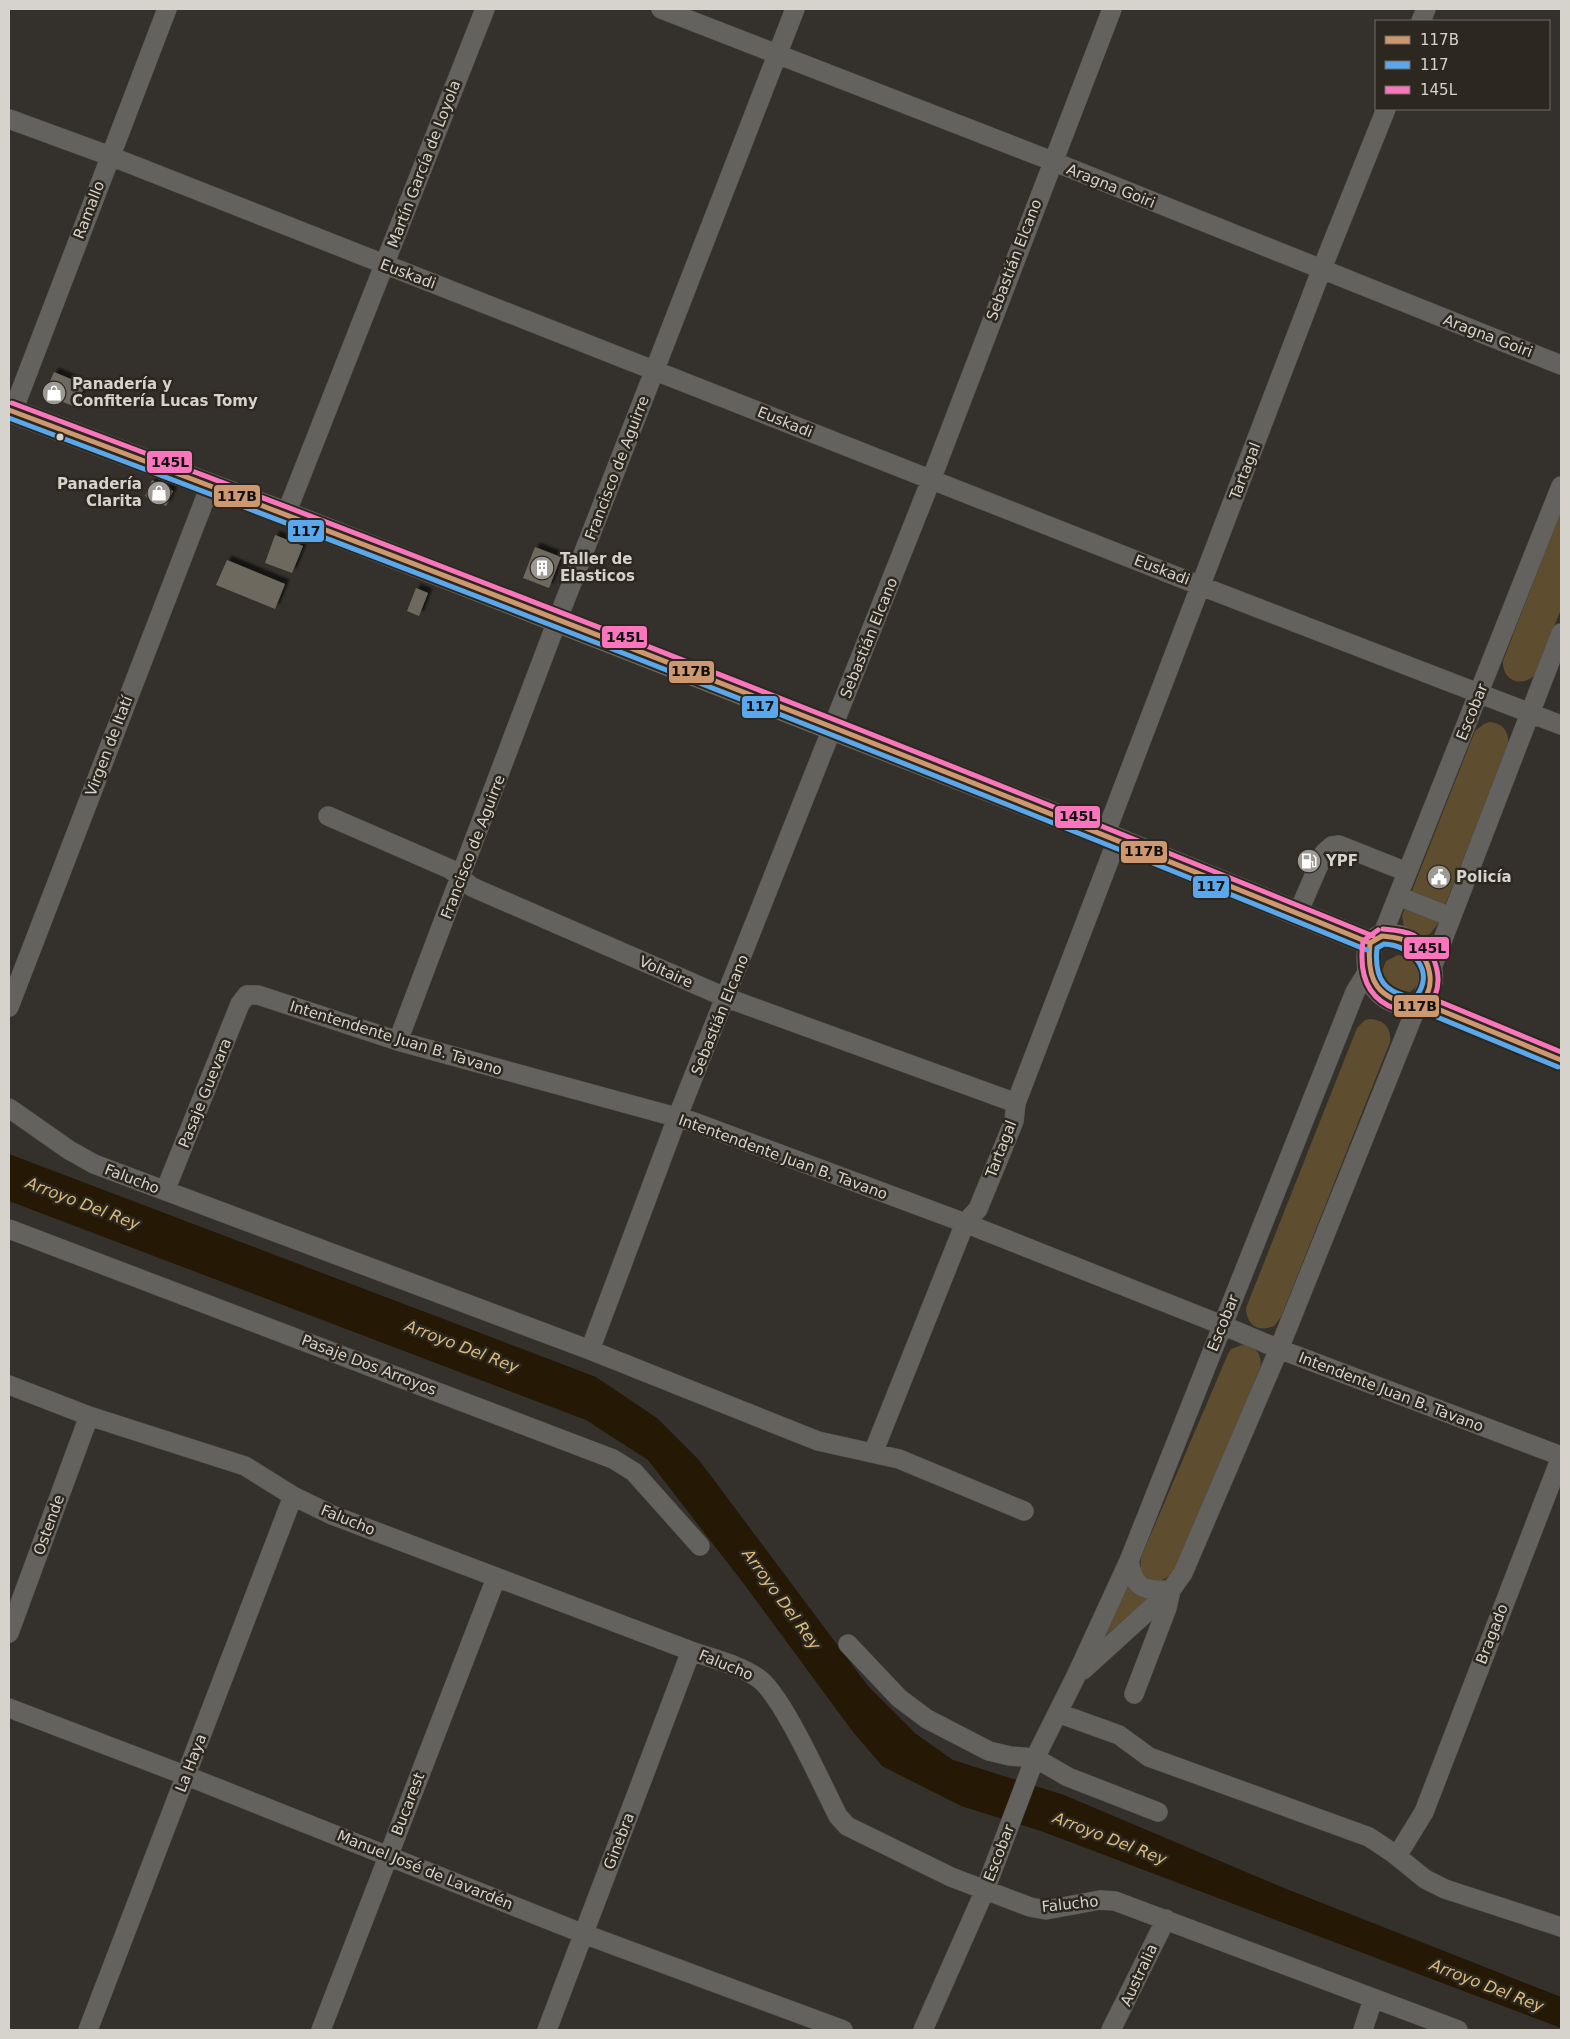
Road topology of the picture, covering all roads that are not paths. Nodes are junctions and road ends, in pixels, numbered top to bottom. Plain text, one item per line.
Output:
1 (168, 9) edge
2 (485, 9) edge
3 (661, 9) edge
4 (796, 9) edge
5 (1112, 9) edge
6 (778, 55) junction
7 (1386, 110) edge
8 (9, 119) edge
9 (110, 156) junction
10 (1052, 162) junction
11 (384, 265) junction
12 (1322, 270) junction
13 (1561, 365) edge
14 (655, 370) junction
15 (11, 410) edge
16 (931, 480) junction
17 (210, 486) junction
18 (1561, 486) edge
19 (286, 514) junction
20 (1201, 586) junction
21 (557, 621) junction
22 (1561, 633) edge
23 (1480, 692) junction
24 (1531, 713) junction
25 (1561, 724) edge
26 (833, 730) junction
27 (328, 816) dead end
28 (1111, 837) junction
29 (1408, 872) junction
30 (461, 878) junction
31 (1398, 896) junction
32 (1298, 913) junction
33 (1452, 917) junction
34 (1376, 939) junction
35 (1431, 970) junction
36 (1368, 971) junction
37 (247, 995) joint
38 (727, 998) junction
39 (1420, 1004) junction
40 (9, 1007) edge
41 (398, 1041) junction
42 (1561, 1060) edge
43 (1016, 1103) junction
44 (9, 1108) edge
45 (678, 1118) junction
46 (166, 1191) junction
47 (965, 1223) junction
48 (9, 1229) edge
49 (1222, 1325) junction
50 (590, 1350) junction
51 (1279, 1350) junction
52 (9, 1385) edge
53 (89, 1416) junction
54 (873, 1453) junction
55 (1561, 1457) edge
56 (293, 1496) junction
57 (1024, 1511) dead end
58 (700, 1546) dead end
59 (1129, 1561) junction
60 (496, 1578) junction
61 (1171, 1590) junction
62 (9, 1634) edge
63 (848, 1644) dead end
64 (691, 1651) junction
65 (1076, 1676) junction
66 (1134, 1694) dead end
67 (9, 1708) edge
68 (1058, 1713) junction
69 (1033, 1763) junction
70 (187, 1776) junction
71 (1158, 1812) dead end
72 (388, 1855) junction
73 (1397, 1856) junction
74 (985, 1890) junction
75 (1166, 1919) junction
76 (1561, 1928) edge
77 (584, 1934) junction
78 (1373, 1999) junction
79 (88, 2030) edge
80 (321, 2030) edge
81 (547, 2030) edge
82 (843, 2030) edge
83 (923, 2030) edge
84 (1111, 2030) edge
85 (1363, 2030) edge
86 (1458, 2030) edge

1 - 9 street, Ramallo
2 - 11 street, Martín García de Loyola
3 - 6 street, Aragna Goiri
4 - 6 street, Francisco de Aguirre
5 - 10 street, Sebastián Elcano
6 - 10 street, Aragna Goiri
6 - 14 street, Francisco de Aguirre
7 - 12 street, Tartagal
8 - 9 street, Euskadi
9 - 11 street, Euskadi
9 - 15 street, Ramallo
10 - 12 street, Aragna Goiri
10 - 16 street, Sebastián Elcano
11 - 14 street, Euskadi
11 - 19 street, Martín García de Loyola
12 - 13 street, Aragna Goiri
12 - 20 street, Tartagal
14 - 16 street, Euskadi
14 - 21 street, Francisco de Aguirre
15 - 17 main road
16 - 20 street, Euskadi
16 - 26 street, Sebastián Elcano
17 - 19 main road
17 - 40 street, Virgen de Itatí
18 - 23 street, Escobar
19 - 21 main road
20 - 23 street, Euskadi
20 - 28 street, Tartagal
21 - 26 main road
21 - 30 street, Francisco de Aguirre
22 - 24 street
23 - 24 street, Euskadi
23 - 29 street, Escobar
24 - 25 street, Euskadi
24 - 33 street
26 - 28 main road
26 - 38 street, Sebastián Elcano
27 - 30 street, Voltaire
28 - 32 main road
28 - 43 street, Tartagal
29 - 31 street, Escobar
29 - 32 street
30 - 38 street, Voltaire
30 - 41 street, Francisco de Aguirre
31 - 33 street
31 - 34 street, Escobar
32 - 34 main road
33 - 35 street
34 - 35 main road
34 - 36 main road
35 - 39 main road
36 - 39 main road
36 - 49 street, Escobar
37 - 41 street, Intentendente Juan B. Tavano
37 - 46 street, Pasaje Guevara
38 - 43 street, Voltaire
38 - 45 street, Sebastián Elcano
39 - 42 street
39 - 51 street, Escobar
41 - 45 street, Intentendente Juan B. Tavano
43 - 47 street, Tartagal
44 - 46 street, Falucho
45 - 47 street, Intentendente Juan B. Tavano
45 - 50 street, Sebastián Elcano
46 - 50 street, Falucho
47 - 49 street, Intentendente Juan B. Tavano
47 - 54 street, Tartagal
48 - 58 street, Pasaje Dos Arroyos
49 - 51 street, Intendente Juan B. Tavano
49 - 59 street, Escobar
50 - 54 street, Falucho
51 - 55 street, Intendente Juan B. Tavano
51 - 61 street, Escobar
52 - 53 street, Falucho
53 - 56 street, Falucho
53 - 62 street, Ostende
54 - 57 street, Falucho
55 - 73 street, Bragado
56 - 60 street, Falucho
56 - 70 street, La Haya
59 - 61 street
59 - 65 street, Escobar
60 - 64 street, Falucho
60 - 72 street, Bucarest
61 - 65 street, Escobar
61 - 66 street, Escobar
63 - 69 street
64 - 74 street, Falucho
64 - 77 street, Ginebra
65 - 68 street, Escobar
67 - 70 street, Manuel José de Lavardén
68 - 69 street, Escobar
68 - 73 street
69 - 71 street
69 - 74 street, Escobar
70 - 72 street, Manuel José de Lavardén
70 - 79 street, La Haya
72 - 77 street, Manuel José de Lavardén
72 - 80 street, Bucarest
73 - 76 street
74 - 75 street, Falucho
74 - 83 street, Escobar
75 - 78 street, Falucho
75 - 84 street, Australia
77 - 81 street, Ginebra
77 - 82 street, Manuel José de Lavardén
78 - 85 street
78 - 86 street, Falucho

